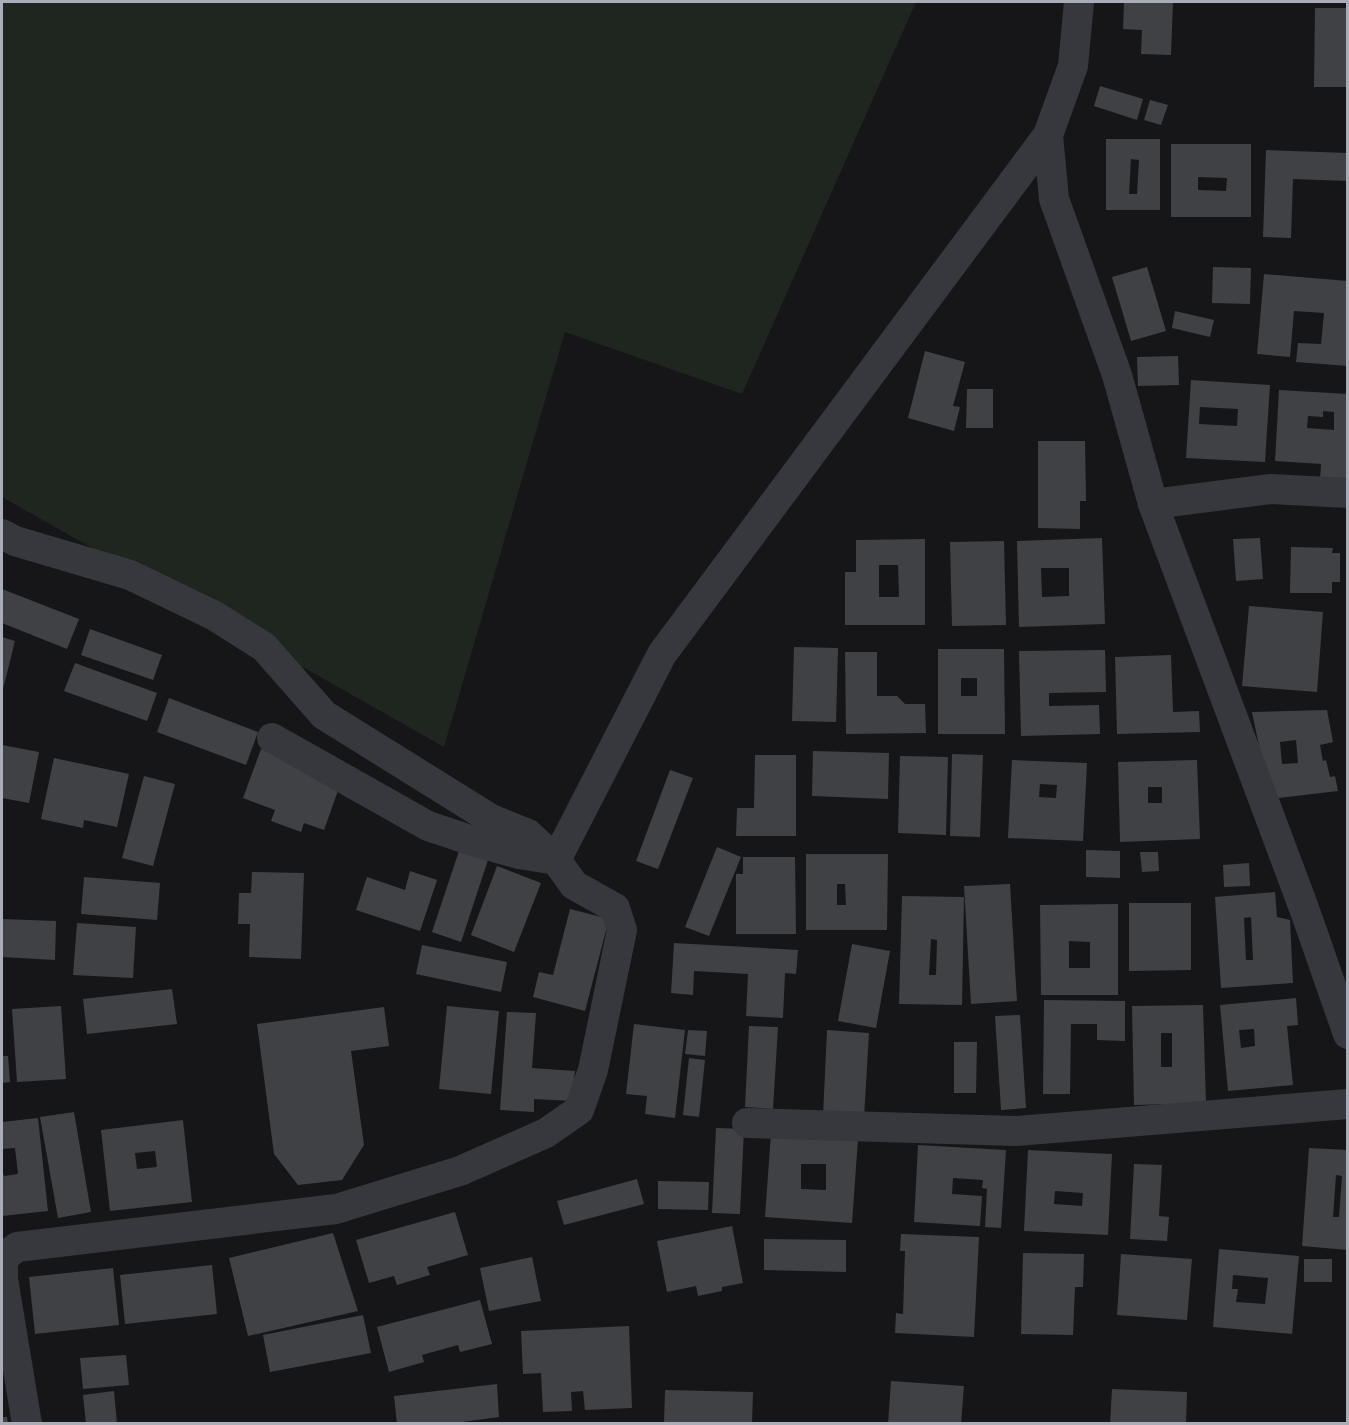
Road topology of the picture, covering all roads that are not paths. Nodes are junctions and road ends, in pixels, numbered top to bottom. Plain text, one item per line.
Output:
1 (1079, 2) edge
2 (1048, 135) junction
3 (1347, 493) edge
4 (1153, 504) junction
5 (2, 534) edge
6 (272, 738) dead end
7 (556, 860) junction
8 (1347, 1034) edge
9 (1347, 1104) edge
10 (747, 1123) dead end
11 (27, 1424) edge

1 - 2 street
2 - 4 street
2 - 7 street
3 - 4 street
4 - 8 street
5 - 7 street
6 - 7 street
7 - 11 street
9 - 10 street

